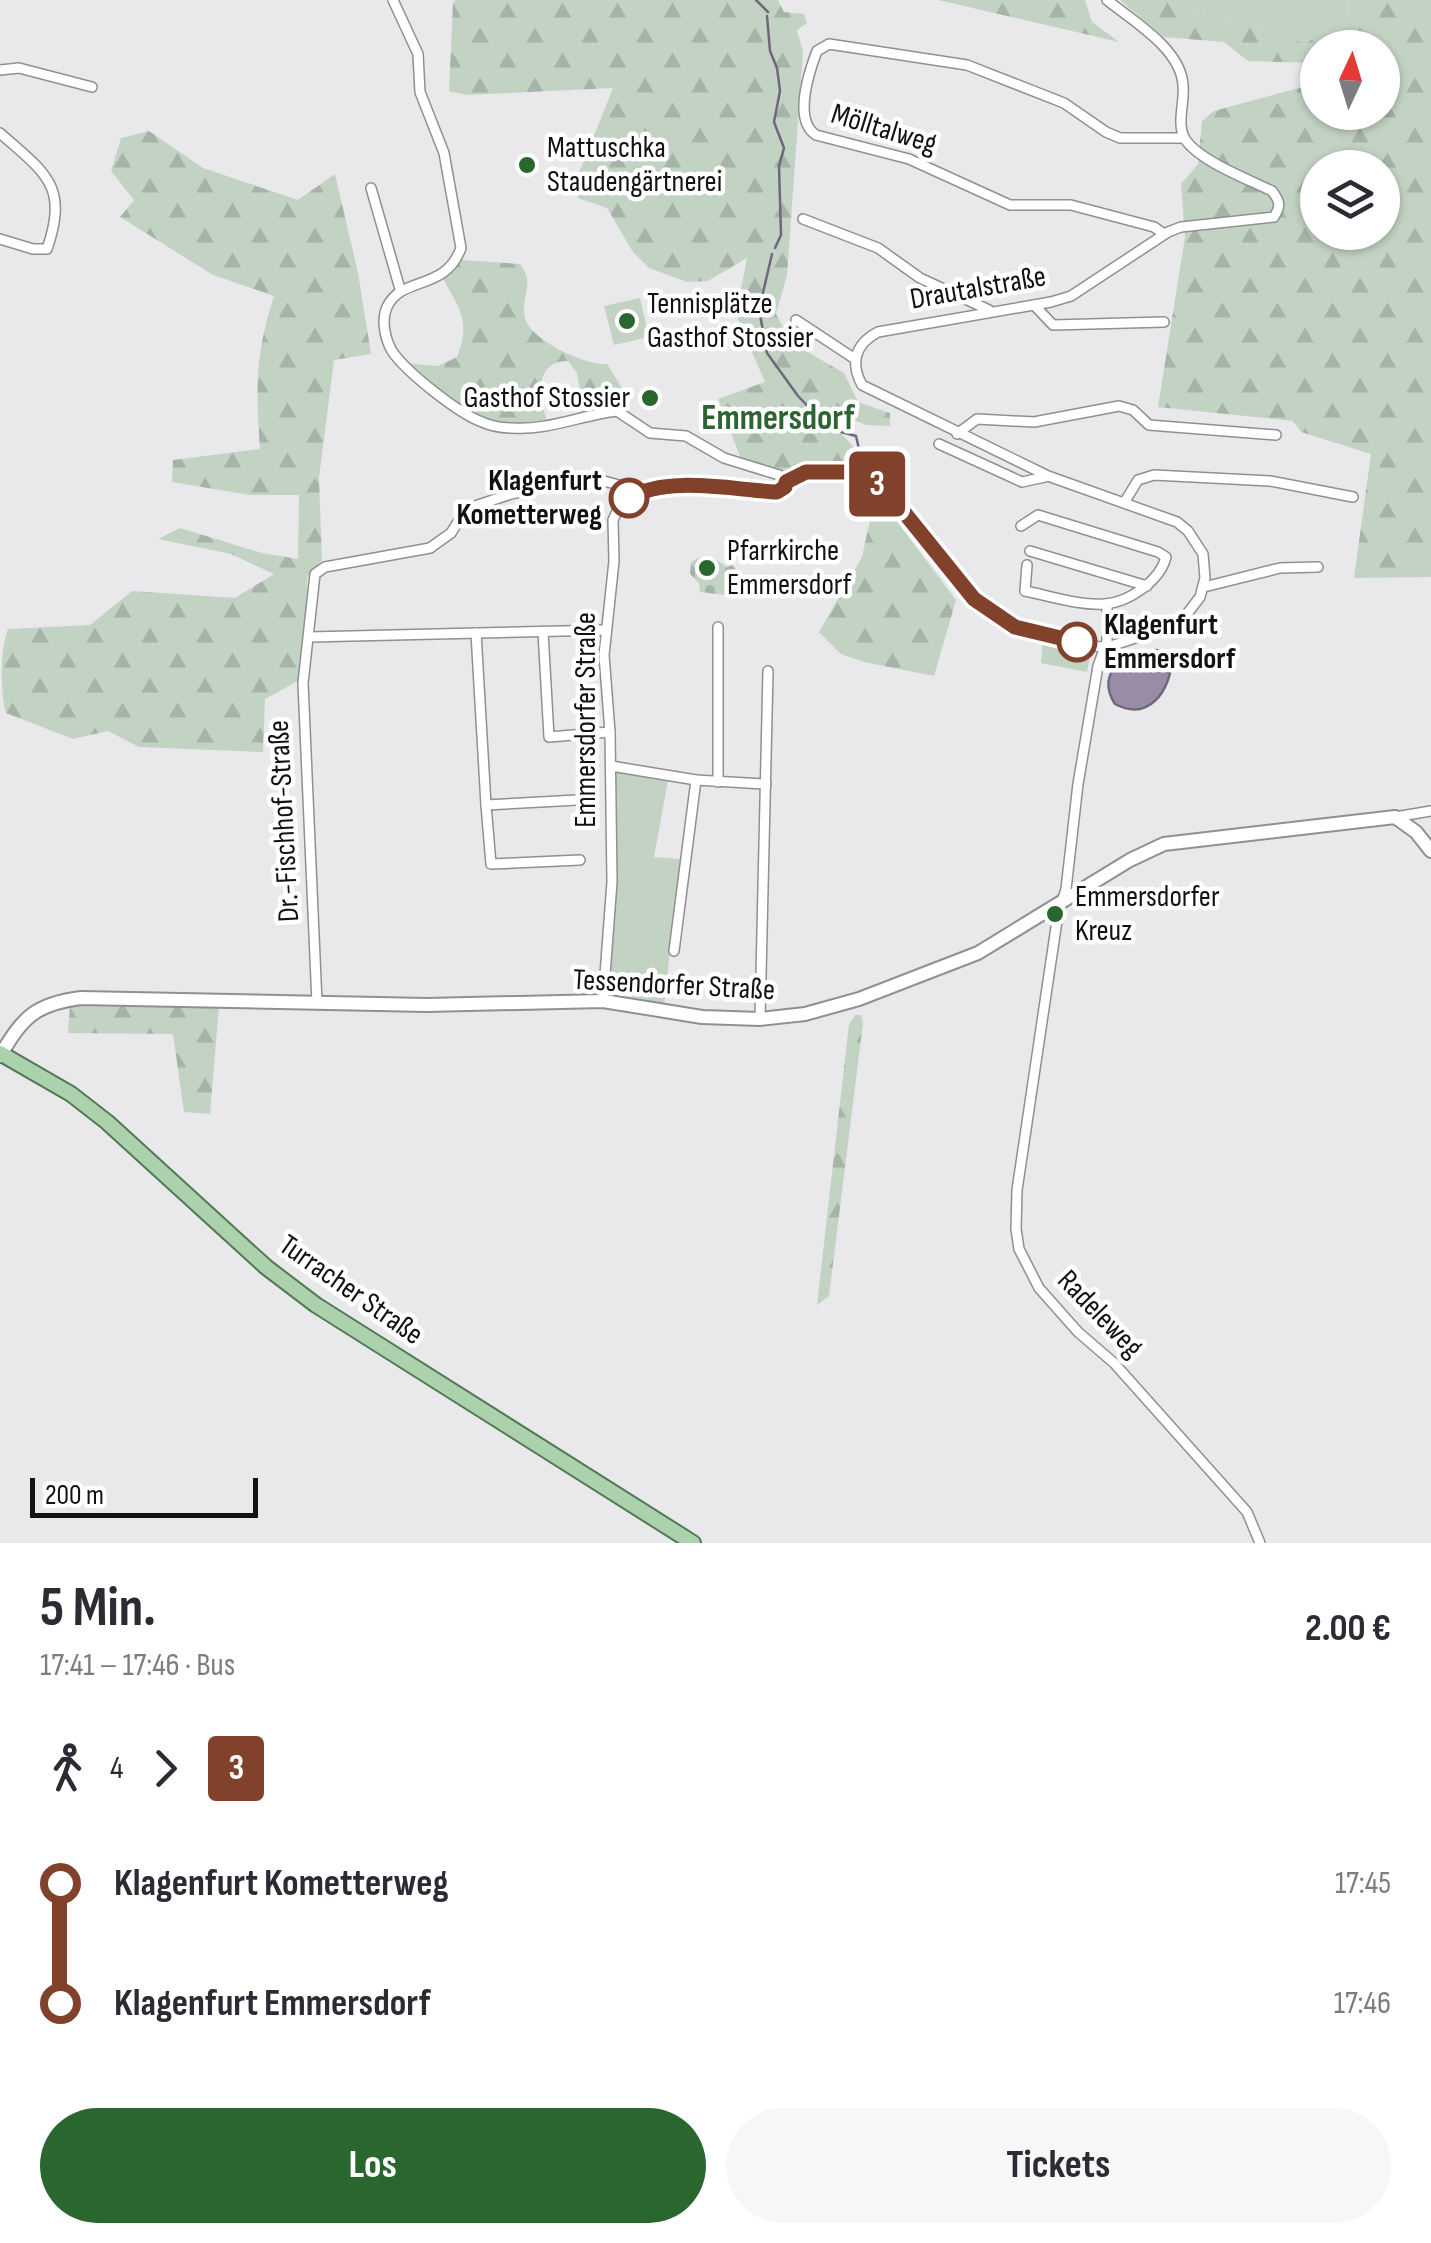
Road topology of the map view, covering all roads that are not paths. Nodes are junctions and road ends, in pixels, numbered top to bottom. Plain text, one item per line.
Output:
1 (393, 0) edge
2 (1107, 0) edge
3 (0, 70) edge
4 (92, 87) dead end
5 (0, 133) edge
6 (1184, 138) junction
7 (371, 188) dead end
8 (803, 219) dead end
9 (1164, 234) junction
10 (0, 239) edge
11 (400, 289) junction
12 (1034, 305) junction
13 (992, 312) junction
14 (796, 320) dead end
15 (1164, 322) dead end
16 (855, 359) junction
17 (957, 434) junction
18 (1276, 435) dead end
19 (939, 444) dead end
20 (1048, 476) junction
21 (786, 482) junction
22 (617, 485) junction
23 (642, 491) junction
24 (1352, 497) dead end
25 (1124, 504) junction
26 (619, 506) junction
27 (1021, 526) dead end
28 (1030, 551) dead end
29 (1028, 566) dead end
30 (1318, 568) dead end
31 (1147, 586) junction
32 (1204, 587) junction
33 (1107, 604) junction
34 (718, 627) dead end
35 (606, 630) junction
36 (542, 632) junction
37 (476, 633) junction
38 (309, 637) junction
39 (1105, 648) junction
40 (768, 672) dead end
41 (610, 732) junction
42 (611, 766) junction
43 (696, 780) junction
44 (718, 782) junction
45 (766, 784) junction
46 (576, 800) dead end
47 (486, 805) junction
48 (1431, 811) edge
49 (1395, 817) junction
50 (1431, 851) edge
51 (580, 860) dead end
52 (1064, 899) junction
53 (674, 951) dead end
54 (603, 1001) junction
55 (317, 1003) junction
56 (760, 1019) junction
57 (0, 1054) edge
58 (694, 1543) edge
59 (1260, 1543) edge

1 - 11 street
2 - 6 street
3 - 4 street
5 - 10 street
6 - 9 street, Drautalstraße
6 - 9 street, Mölltalweg
7 - 11 street
8 - 13 street
9 - 12 street, Drautalstraße
11 - 21 street
12 - 13 street, Drautalstraße
12 - 15 street
13 - 16 street, Drautalstraße
14 - 16 street
16 - 17 street
17 - 18 street
17 - 20 street
19 - 20 street
20 - 25 street
21 - 23 street
21 - 39 street
22 - 23 street, Dr.-Fischhof-Straße
22 - 26 street, Emmersdorfer Straße
22 - 38 street, Dr.-Fischhof-Straße
23 - 26 street
24 - 25 street
25 - 32 street
26 - 35 street, Emmersdorfer Straße
27 - 31 street
28 - 31 street
29 - 33 street
30 - 32 street
31 - 33 street
32 - 39 street
33 - 39 street
34 - 44 street
35 - 36 street
35 - 41 street, Emmersdorfer Straße
36 - 37 street
36 - 41 street
37 - 38 street
37 - 47 street
38 - 55 street, Dr.-Fischhof-Straße
39 - 52 street
40 - 45 street
41 - 42 street, Emmersdorfer Straße
42 - 43 street
42 - 54 street, Emmersdorfer Straße
43 - 44 street
43 - 53 street
44 - 45 street
45 - 56 street
46 - 47 street
47 - 51 street
48 - 49 street
49 - 50 street
49 - 52 street, Tessendorfer Straße
52 - 56 street, Tessendorfer Straße
52 - 59 street, Radeleweg
54 - 55 street, Tessendorfer Straße
54 - 56 street, Tessendorfer Straße
55 - 57 street, Tessendorfer Straße
57 - 58 main road, Turracher Straße

